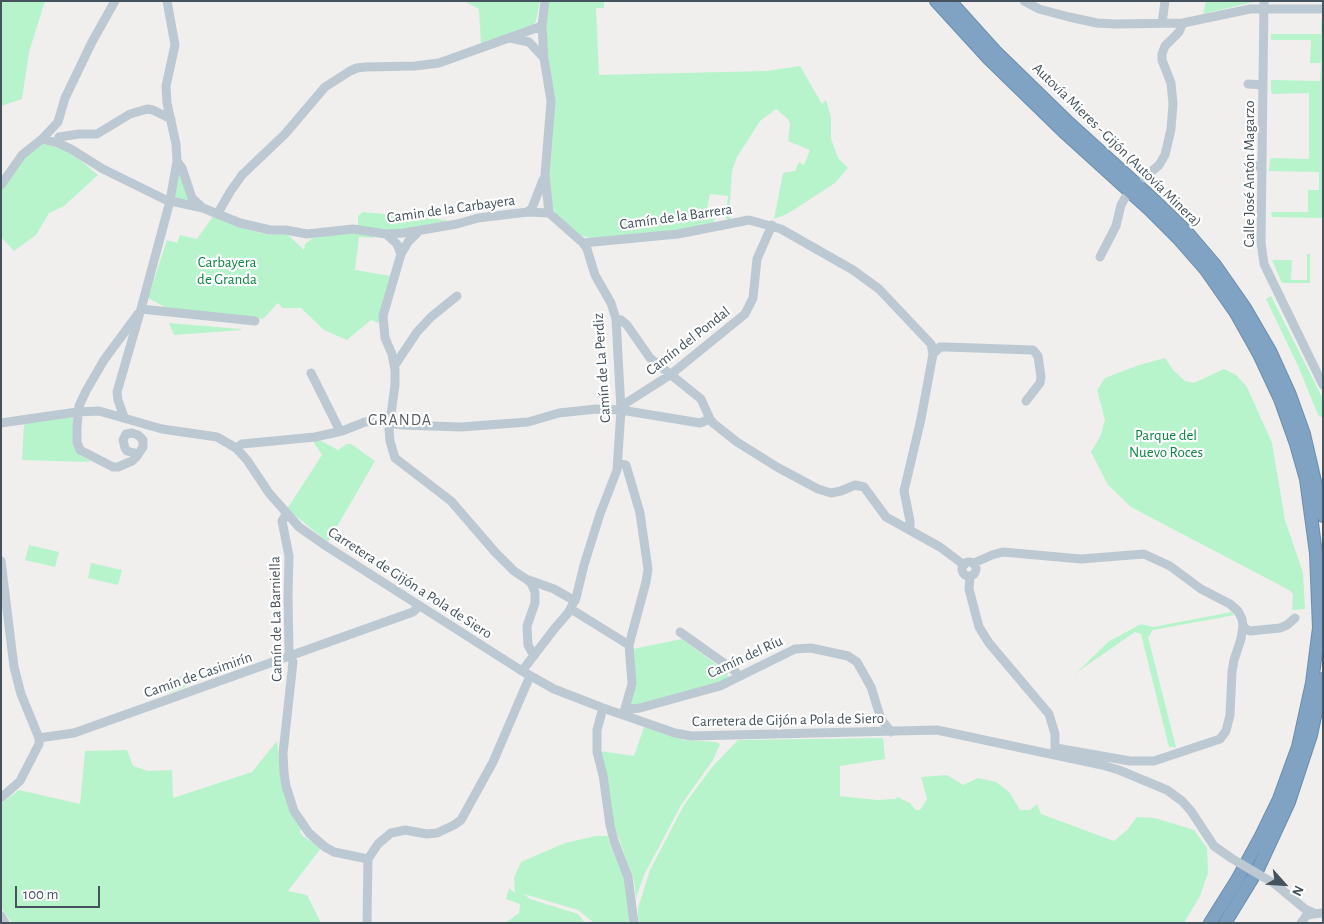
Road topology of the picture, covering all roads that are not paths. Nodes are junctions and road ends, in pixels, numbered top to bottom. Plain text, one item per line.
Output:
1 (115, 1) edge
2 (167, 1) edge
3 (545, 1) edge
4 (936, 1) edge
5 (950, 1) edge
6 (1024, 1) edge
7 (1165, 1) edge
8 (1264, 5) edge
9 (1323, 9) edge
10 (1183, 23) junction
11 (1162, 24) junction
12 (542, 26) junction
13 (507, 38) junction
14 (544, 58) junction
15 (1248, 84) dead end
16 (1263, 84) junction
17 (60, 118) junction
18 (171, 119) junction
19 (42, 139) junction
20 (58, 140) junction
21 (177, 161) junction
22 (1248, 166) dead end
23 (1262, 166) junction
24 (545, 175) junction
25 (1144, 178) dead end
26 (1, 185) edge
27 (1125, 198) dead end
28 (170, 201) junction
29 (203, 208) junction
30 (528, 212) junction
31 (218, 213) junction
32 (549, 213) junction
33 (772, 225) junction
34 (420, 230) junction
35 (386, 234) junction
36 (583, 242) junction
37 (402, 254) junction
38 (1100, 257) dead end
39 (457, 296) dead end
40 (141, 309) junction
41 (616, 319) junction
42 (255, 321) dead end
43 (110, 351) junction
44 (933, 354) junction
45 (127, 360) junction
46 (395, 365) junction
47 (311, 373) dead end
48 (670, 375) junction
49 (1323, 385) edge
50 (86, 391) junction
51 (1026, 401) dead end
52 (90, 410) junction
53 (621, 410) junction
54 (77, 412) junction
55 (120, 413) junction
56 (710, 418) junction
57 (1, 422) edge
58 (390, 423) junction
59 (340, 431) junction
60 (236, 448) junction
61 (138, 454) dead end
62 (618, 463) junction
63 (287, 513) junction
64 (1323, 516) edge
65 (910, 530) junction
66 (1, 561) edge
67 (974, 564) junction
68 (964, 565) junction
69 (970, 577) junction
70 (526, 579) junction
71 (573, 605) junction
72 (419, 606) junction
73 (1295, 618) dead end
74 (1243, 626) junction
75 (680, 632) dead end
76 (629, 645) junction
77 (291, 656) junction
78 (505, 660) junction
79 (531, 660) junction
80 (526, 673) junction
81 (738, 676) junction
82 (1323, 679) edge
83 (1323, 705) edge
84 (603, 708) junction
85 (624, 711) junction
86 (891, 732) junction
87 (39, 738) junction
88 (1056, 752) junction
89 (1, 798) edge
90 (368, 859) junction
91 (1294, 900) junction
92 (1320, 912) edge
93 (1, 916) edge
94 (1301, 922) edge
95 (5, 923) edge
96 (367, 923) edge
97 (634, 923) edge
98 (1211, 923) edge
99 (1225, 923) edge
100 (1233, 923) edge

1 - 17 street
2 - 18 street
3 - 12 street
4 - 98 highway
5 - 64 highway, Autovía Mieres - Gijón (Autovía Minera)
6 - 11 street
7 - 11 street
8 - 9 street
8 - 10 street
8 - 16 street, Calle José Antón Magarzo
10 - 11 street
10 - 25 street
12 - 13 street
12 - 14 street
13 - 14 street
13 - 31 street
14 - 24 street
15 - 16 street
16 - 23 street, Calle José Antón Magarzo
17 - 19 street
17 - 20 street
18 - 20 street
18 - 21 street
19 - 20 street
19 - 26 street
20 - 28 street, Camin de la Carbayera
21 - 28 street
21 - 29 street
22 - 23 street
23 - 49 street, Calle José Antón Magarzo
24 - 30 street, Camin de la Carbayera
24 - 32 street
27 - 38 street
28 - 29 street, Camin de la Carbayera
28 - 40 street
29 - 31 street, Camin de la Carbayera
30 - 32 street, Camin de la Carbayera
30 - 34 street, Camin de la Carbayera
31 - 35 street, Camin de la Carbayera
32 - 36 street, Camín de La Perdiz
33 - 36 street, Camín de la Barrera
33 - 44 street, Camín de la Barrera
33 - 48 street, Camín del Pondal
34 - 35 street, Camin de la Carbayera
34 - 37 street
35 - 37 street
36 - 41 street, Camín de La Perdiz
37 - 46 street
39 - 46 street
40 - 42 street
40 - 43 street
40 - 45 street
41 - 48 street
41 - 53 street, Camín de La Perdiz
43 - 45 street
43 - 50 street
44 - 51 street
44 - 65 street
45 - 55 street
46 - 58 street
47 - 59 street
48 - 53 street, Camín del Pondal
48 - 56 street
50 - 52 street
50 - 54 street
52 - 54 street, Carretera de Gijón a Pola de Siero
52 - 55 street, Carretera de Gijón a Pola de Siero
53 - 56 street
53 - 58 street
53 - 62 street, Camín de La Perdiz
54 - 57 street, Carretera de Gijón a Pola de Siero
54 - 61 street
55 - 60 street, Carretera de Gijón a Pola de Siero
56 - 65 street
58 - 59 street
58 - 70 street
59 - 60 street
60 - 63 street, Carretera de Gijón a Pola de Siero
62 - 71 street, Camín de La Perdiz
62 - 76 street
63 - 72 street, Carretera de Gijón a Pola de Siero
63 - 77 street, Camín de La Barniella
65 - 68 street
66 - 87 street
67 - 68 street
67 - 69 street
67 - 74 street
68 - 69 street
69 - 88 street
70 - 71 street
70 - 79 street
71 - 76 street
71 - 79 street, Camín de La Perdiz
72 - 77 street, Camín de Casimirín
72 - 78 street, Carretera de Gijón a Pola de Siero
73 - 74 street
74 - 88 street
75 - 81 street
76 - 85 street
77 - 87 street, Camín de Casimirín
77 - 90 street, Camín de La Barniella
78 - 79 street
78 - 80 street, Carretera de Gijón a Pola de Siero
79 - 80 street, Camín de La Perdiz
80 - 84 street, Carretera de Gijón a Pola de Siero
80 - 90 street
81 - 85 street, Camín del Ríu
81 - 86 street, Camín del Ríu
82 - 99 highway
83 - 100 highway
84 - 85 street, Carretera de Gijón a Pola de Siero
84 - 97 street
85 - 86 street, Carretera de Gijón a Pola de Siero
86 - 88 street, Carretera de Gijón a Pola de Siero
87 - 89 street
88 - 91 street, Carretera de Gijón a Pola de Siero, bridge
90 - 96 street
91 - 92 street, Carretera de Gijón a Pola de Siero
91 - 94 street
92 - 94 street
93 - 95 street

